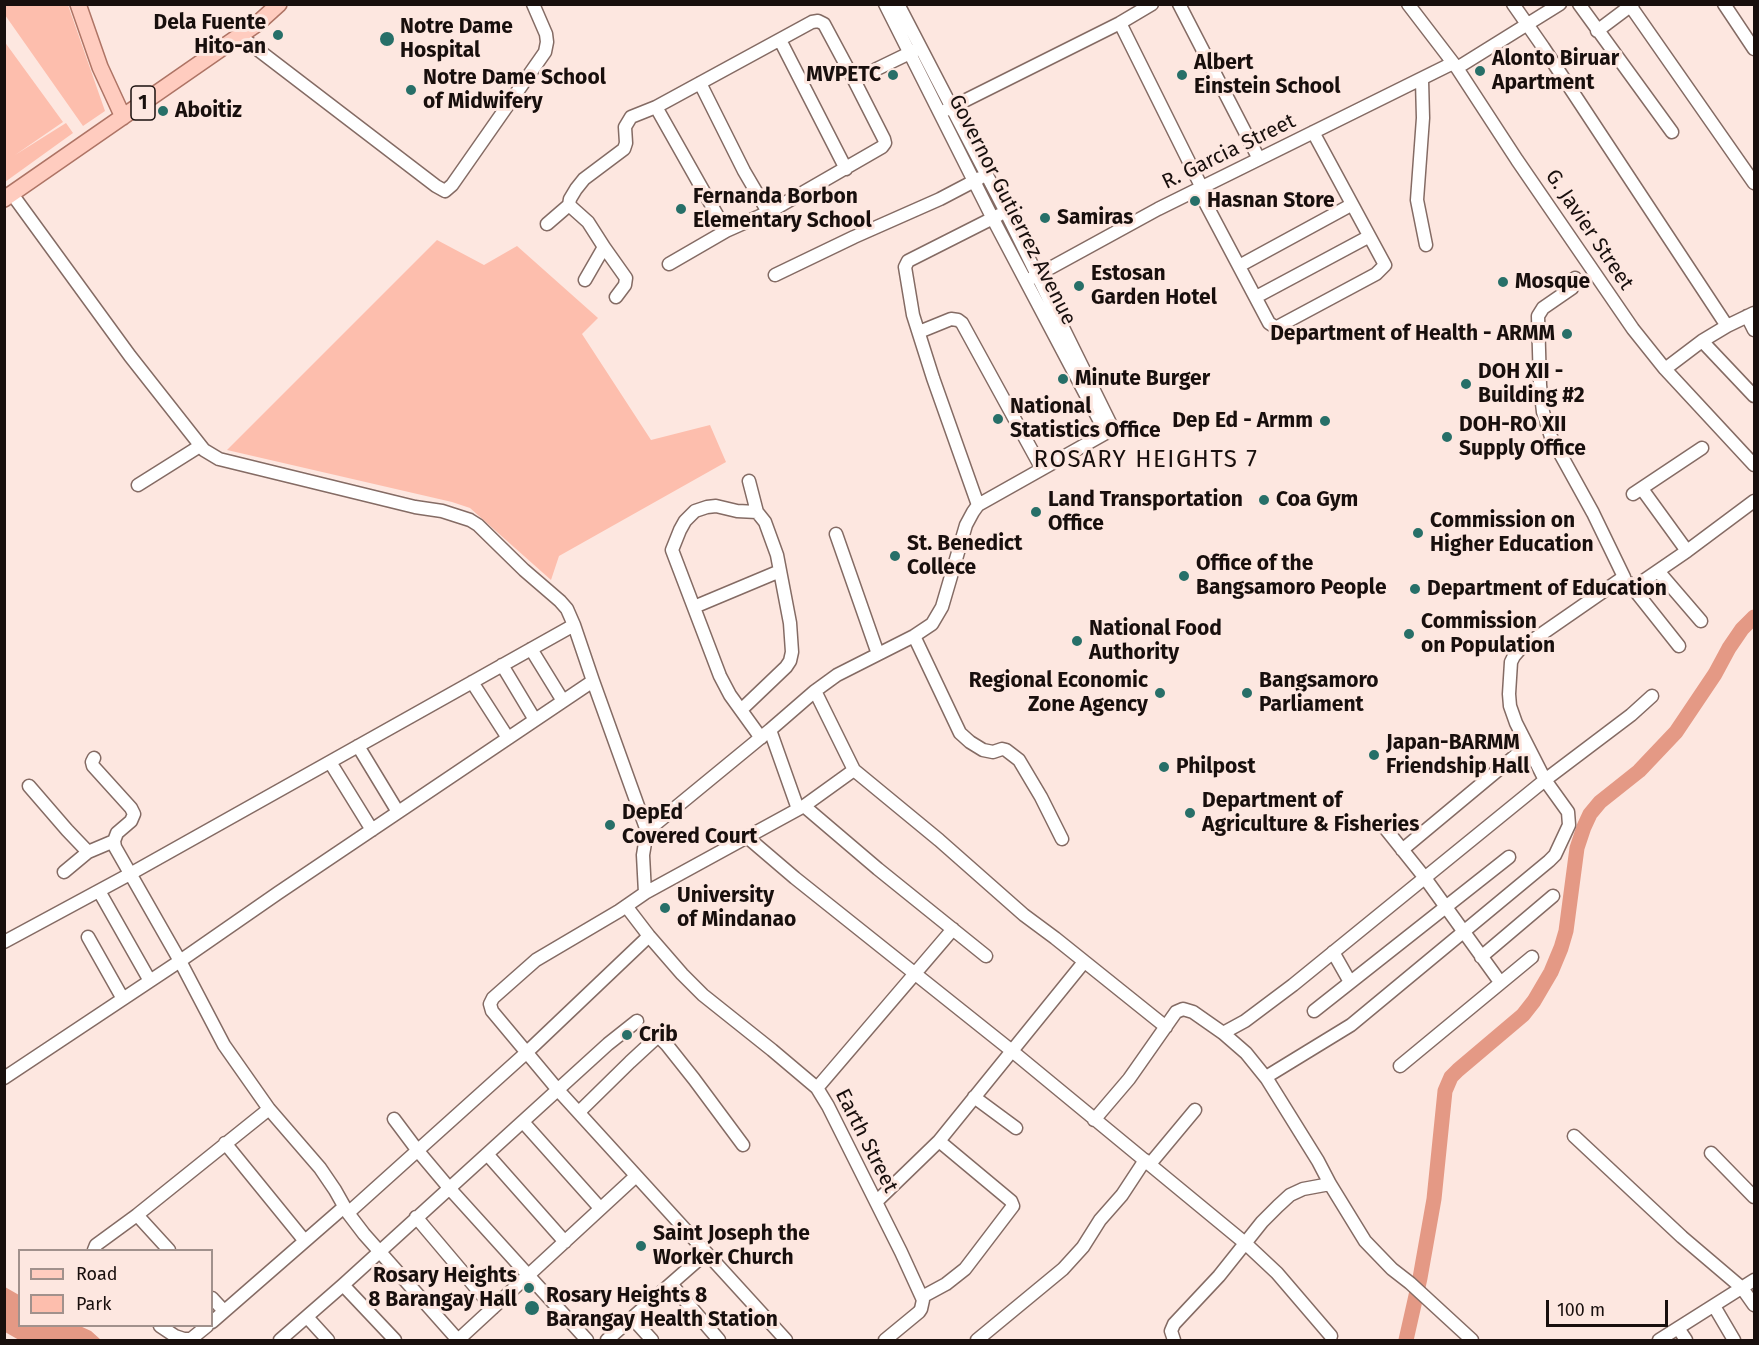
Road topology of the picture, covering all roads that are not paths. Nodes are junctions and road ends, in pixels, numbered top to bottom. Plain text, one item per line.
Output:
1 (78, 4) edge
2 (279, 4) edge
3 (533, 4) edge
4 (885, 4) edge
5 (898, 4) edge
6 (1152, 4) edge
7 (1179, 4) edge
8 (1408, 4) edge
9 (1513, 4) edge
10 (1560, 4) edge
11 (1579, 4) edge
12 (1724, 4) edge
13 (1631, 5) edge
14 (1120, 23) junction
15 (1527, 25) junction
16 (1597, 31) junction
17 (240, 36) junction
18 (780, 39) junction
19 (1755, 49) edge
20 (915, 50) junction
21 (1455, 66) junction
22 (854, 80) junction
23 (1422, 80) junction
24 (700, 83) junction
25 (656, 107) junction
26 (952, 107) junction
27 (939, 113) junction
28 (123, 117) junction
29 (1313, 132) junction
30 (1672, 132) dead end
31 (1259, 159) junction
32 (846, 169) junction
33 (980, 178) junction
34 (1755, 183) edge
35 (1200, 189) junction
36 (8, 197) edge
37 (569, 205) junction
38 (1351, 205) junction
39 (768, 212) junction
40 (1006, 212) junction
41 (993, 219) junction
42 (547, 224) dead end
43 (726, 231) junction
44 (1368, 237) junction
45 (1426, 245) dead end
46 (604, 247) junction
47 (669, 264) dead end
48 (1239, 266) junction
49 (775, 275) dead end
50 (1032, 278) junction
51 (1575, 278) dead end
52 (585, 280) dead end
53 (616, 297) dead end
54 (1256, 297) junction
55 (1751, 314) edge
56 (1727, 326) junction
57 (1755, 330) edge
58 (919, 332) junction
59 (1702, 341) junction
60 (1665, 369) junction
61 (1755, 396) edge
62 (200, 446) junction
63 (1702, 448) dead end
64 (1755, 465) edge
65 (1042, 469) junction
66 (749, 482) dead end
67 (138, 485) dead end
68 (1755, 501) edge
69 (978, 505) junction
70 (757, 512) junction
71 (836, 534) dead end
72 (1687, 551) junction
73 (780, 571) junction
74 (1658, 571) junction
75 (1624, 577) junction
76 (1633, 588) junction
77 (694, 607) junction
78 (1701, 621) dead end
79 (574, 624) junction
80 (914, 636) junction
81 (1679, 646) dead end
82 (531, 649) junction
83 (878, 654) junction
84 (502, 665) junction
85 (593, 681) junction
86 (472, 682) junction
87 (815, 690) junction
88 (1652, 696) dead end
89 (563, 701) junction
90 (742, 709) junction
91 (535, 720) junction
92 (766, 734) junction
93 (507, 738) junction
94 (358, 746) junction
95 (1527, 746) junction
96 (94, 758) dead end
97 (330, 762) junction
98 (854, 770) junction
99 (1545, 780) junction
100 (29, 786) dead end
101 (801, 807) junction
102 (398, 812) junction
103 (1385, 828) dead end
104 (372, 830) junction
105 (647, 831) junction
106 (747, 837) junction
107 (1062, 839) dead end
108 (114, 841) junction
109 (1402, 850) junction
110 (88, 852) junction
111 (1509, 857) dead end
112 (64, 872) dead end
113 (130, 874) junction
114 (1425, 878) junction
115 (99, 891) junction
116 (645, 893) junction
117 (1553, 896) dead end
118 (626, 906) junction
119 (1445, 906) junction
120 (952, 929) junction
121 (1464, 932) junction
122 (649, 936) junction
123 (88, 938) dead end
124 (4, 942) edge
125 (1333, 952) junction
126 (986, 956) dead end
127 (1481, 957) junction
128 (1532, 957) dead end
129 (180, 961) junction
130 (1084, 962) junction
131 (915, 974) junction
132 (150, 981) junction
133 (1350, 982) junction
134 (1500, 982) junction
135 (123, 999) junction
136 (1314, 1011) dead end
137 (637, 1021) dead end
138 (1166, 1027) junction
139 (1223, 1033) junction
140 (1012, 1051) junction
141 (526, 1053) junction
142 (1400, 1066) dead end
143 (1266, 1077) junction
144 (4, 1078) edge
145 (817, 1088) junction
146 (558, 1090) junction
147 (974, 1097) junction
148 (269, 1109) junction
149 (1196, 1110) dead end
150 (579, 1112) junction
151 (394, 1119) dead end
152 (1094, 1120) junction
153 (523, 1122) junction
154 (1016, 1128) dead end
155 (1574, 1137) dead end
156 (939, 1141) junction
157 (225, 1143) junction
158 (743, 1145) dead end
159 (418, 1151) junction
160 (1711, 1153) dead end
161 (487, 1154) junction
162 (1148, 1162) junction
163 (636, 1176) junction
164 (1330, 1184) junction
165 (450, 1189) junction
166 (1755, 1197) edge
167 (876, 1202) junction
168 (600, 1208) junction
169 (346, 1210) junction
170 (136, 1215) junction
171 (416, 1217) junction
172 (304, 1240) junction
173 (565, 1242) junction
174 (1245, 1243) junction
175 (95, 1249) edge
176 (167, 1249) edge
177 (379, 1252) junction
178 (706, 1253) junction
179 (528, 1276) junction
180 (1755, 1280) edge
181 (671, 1284) junction
182 (343, 1285) junction
183 (1742, 1287) junction
184 (922, 1297) junction
185 (213, 1299) edge
186 (1755, 1305) edge
187 (1714, 1306) junction
188 (493, 1308) junction
189 (224, 1311) junction
190 (307, 1317) junction
191 (633, 1319) junction
192 (213, 1321) edge
193 (161, 1327) edge
194 (206, 1327) edge
195 (1678, 1328) junction
196 (1331, 1336) dead end
197 (458, 1340) edge
198 (784, 1340) edge
199 (280, 1341) edge
200 (328, 1341) edge
201 (395, 1341) edge
202 (587, 1341) edge
203 (607, 1341) edge
204 (652, 1341) edge
205 (719, 1341) edge
206 (885, 1341) edge
207 (977, 1341) edge
208 (1174, 1341) edge
209 (1472, 1341) edge
210 (1659, 1341) edge
211 (1686, 1341) edge
212 (1734, 1341) edge

1 - 28 main road
2 - 17 main road, 1
3 - 17 street
4 - 20 street, Governor Gutierrez Avenue
5 - 20 street, Governor Gutierrez Avenue
6 - 14 street
7 - 31 street
8 - 21 street, G. Javier Street
9 - 15 street
10 - 15 street, R. Garcia Street
11 - 16 street
12 - 19 street
13 - 16 street
13 - 34 street
14 - 26 street
14 - 35 street
15 - 21 street, R. Garcia Street
15 - 56 street
16 - 30 street
17 - 28 main road, 1
18 - 22 street
18 - 24 street
18 - 32 street
20 - 22 street
20 - 26 street, Governor Gutierrez Avenue
20 - 27 street, Governor Gutierrez Avenue
21 - 23 street, R. Garcia Street
21 - 60 street, G. Javier Street
22 - 32 street
23 - 29 street, R. Garcia Street
23 - 45 street
24 - 25 street
24 - 39 street
25 - 37 street
25 - 43 street
26 - 27 street
26 - 33 street, Governor Gutierrez Avenue
27 - 33 street, Governor Gutierrez Avenue
28 - 36 main road, 1
29 - 31 street, R. Garcia Street
29 - 38 street
31 - 35 street, R. Garcia Street
32 - 39 street
33 - 40 street, Governor Gutierrez Avenue
33 - 41 street, Governor Gutierrez Avenue
33 - 49 street
35 - 48 street
35 - 50 street, R. Garcia Street
36 - 62 street
37 - 42 street
37 - 46 street
38 - 44 street
38 - 48 street
39 - 43 street
40 - 41 street
40 - 50 street, Governor Gutierrez Avenue
41 - 50 street, Governor Gutierrez Avenue
41 - 58 street
43 - 47 street
44 - 54 street
44 - 54 street
46 - 52 street
46 - 53 street
48 - 54 street
50 - 65 street, Governor Gutierrez Avenue
51 - 75 street
55 - 56 street
55 - 57 street
56 - 59 street
58 - 65 street
58 - 69 street
59 - 60 street
59 - 61 street
60 - 64 street, G. Javier Street
62 - 67 street
62 - 79 street
63 - 72 street
65 - 69 street
66 - 70 street
68 - 72 street
69 - 80 street
70 - 73 street
70 - 77 street
71 - 83 street
72 - 74 street
73 - 77 street
73 - 90 street
74 - 76 street
74 - 78 street
75 - 76 street
75 - 95 street
76 - 81 street
77 - 90 street
79 - 82 street
79 - 85 street
80 - 83 street
80 - 107 street
82 - 84 street
82 - 89 street
83 - 87 street
84 - 86 street
84 - 91 street
85 - 89 street
85 - 105 street
86 - 93 street
86 - 94 street
87 - 92 street
87 - 98 street
88 - 99 street
89 - 91 street
90 - 92 street
91 - 93 street
92 - 101 street
92 - 105 street
93 - 102 street
94 - 97 street
94 - 102 street
95 - 99 street
95 - 109 street
96 - 108 street
97 - 104 street
97 - 113 street
98 - 101 street
98 - 130 street
99 - 114 street
99 - 121 street
100 - 110 street
101 - 106 street
101 - 120 street
102 - 104 street
103 - 109 street
104 - 129 street
105 - 116 street
106 - 116 street
106 - 131 street
108 - 110 street
108 - 113 street
109 - 114 street
110 - 112 street
111 - 119 street
113 - 115 street
113 - 129 street
114 - 119 street
114 - 125 street
115 - 124 street
115 - 132 street
116 - 118 street
117 - 127 street
118 - 122 street, Earth Street
118 - 141 street
119 - 121 street
119 - 133 street
120 - 126 street
120 - 131 street
121 - 127 street
121 - 143 street
122 - 141 street
122 - 145 street, Earth Street
123 - 135 street
125 - 133 street
125 - 139 street
127 - 134 street
128 - 134 street
129 - 132 street
129 - 148 street
130 - 138 street
130 - 140 street
131 - 140 street
131 - 145 street
132 - 135 street
133 - 136 street
134 - 142 street
135 - 144 street
137 - 146 street
138 - 139 street
138 - 152 street
139 - 143 street
140 - 147 street
140 - 152 street
141 - 146 street
141 - 159 street
143 - 164 street
145 - 167 street, Earth Street
146 - 150 street
146 - 153 street
147 - 154 street
147 - 156 street
148 - 157 street
148 - 169 street
149 - 162 street
150 - 158 street
150 - 163 street
151 - 159 street
152 - 162 street
153 - 161 street
153 - 168 street
155 - 183 street
156 - 167 street
156 - 184 street
157 - 170 street
157 - 172 street
159 - 165 street
159 - 169 street
160 - 166 street
161 - 165 street
161 - 173 street
162 - 174 street
162 - 207 street
163 - 168 street
163 - 178 street
164 - 174 street
164 - 209 street
165 - 171 street
165 - 179 street
167 - 184 street, Earth Street
168 - 173 street
169 - 172 street
169 - 177 street
170 - 175 street
170 - 176 street
171 - 177 street
171 - 188 street
172 - 189 street
173 - 179 street
174 - 196 street
174 - 208 street
177 - 182 street
177 - 197 street
178 - 181 street
178 - 198 street
179 - 188 street
179 - 202 street
180 - 183 street
181 - 191 street
181 - 205 street
182 - 190 street
182 - 201 street
183 - 186 street
183 - 187 street
184 - 206 street
185 - 189 street
187 - 195 street
187 - 212 street
188 - 197 street
189 - 192 street
190 - 199 street
190 - 200 street
191 - 203 street
191 - 204 street
193 - 194 street
195 - 210 street
195 - 211 street

